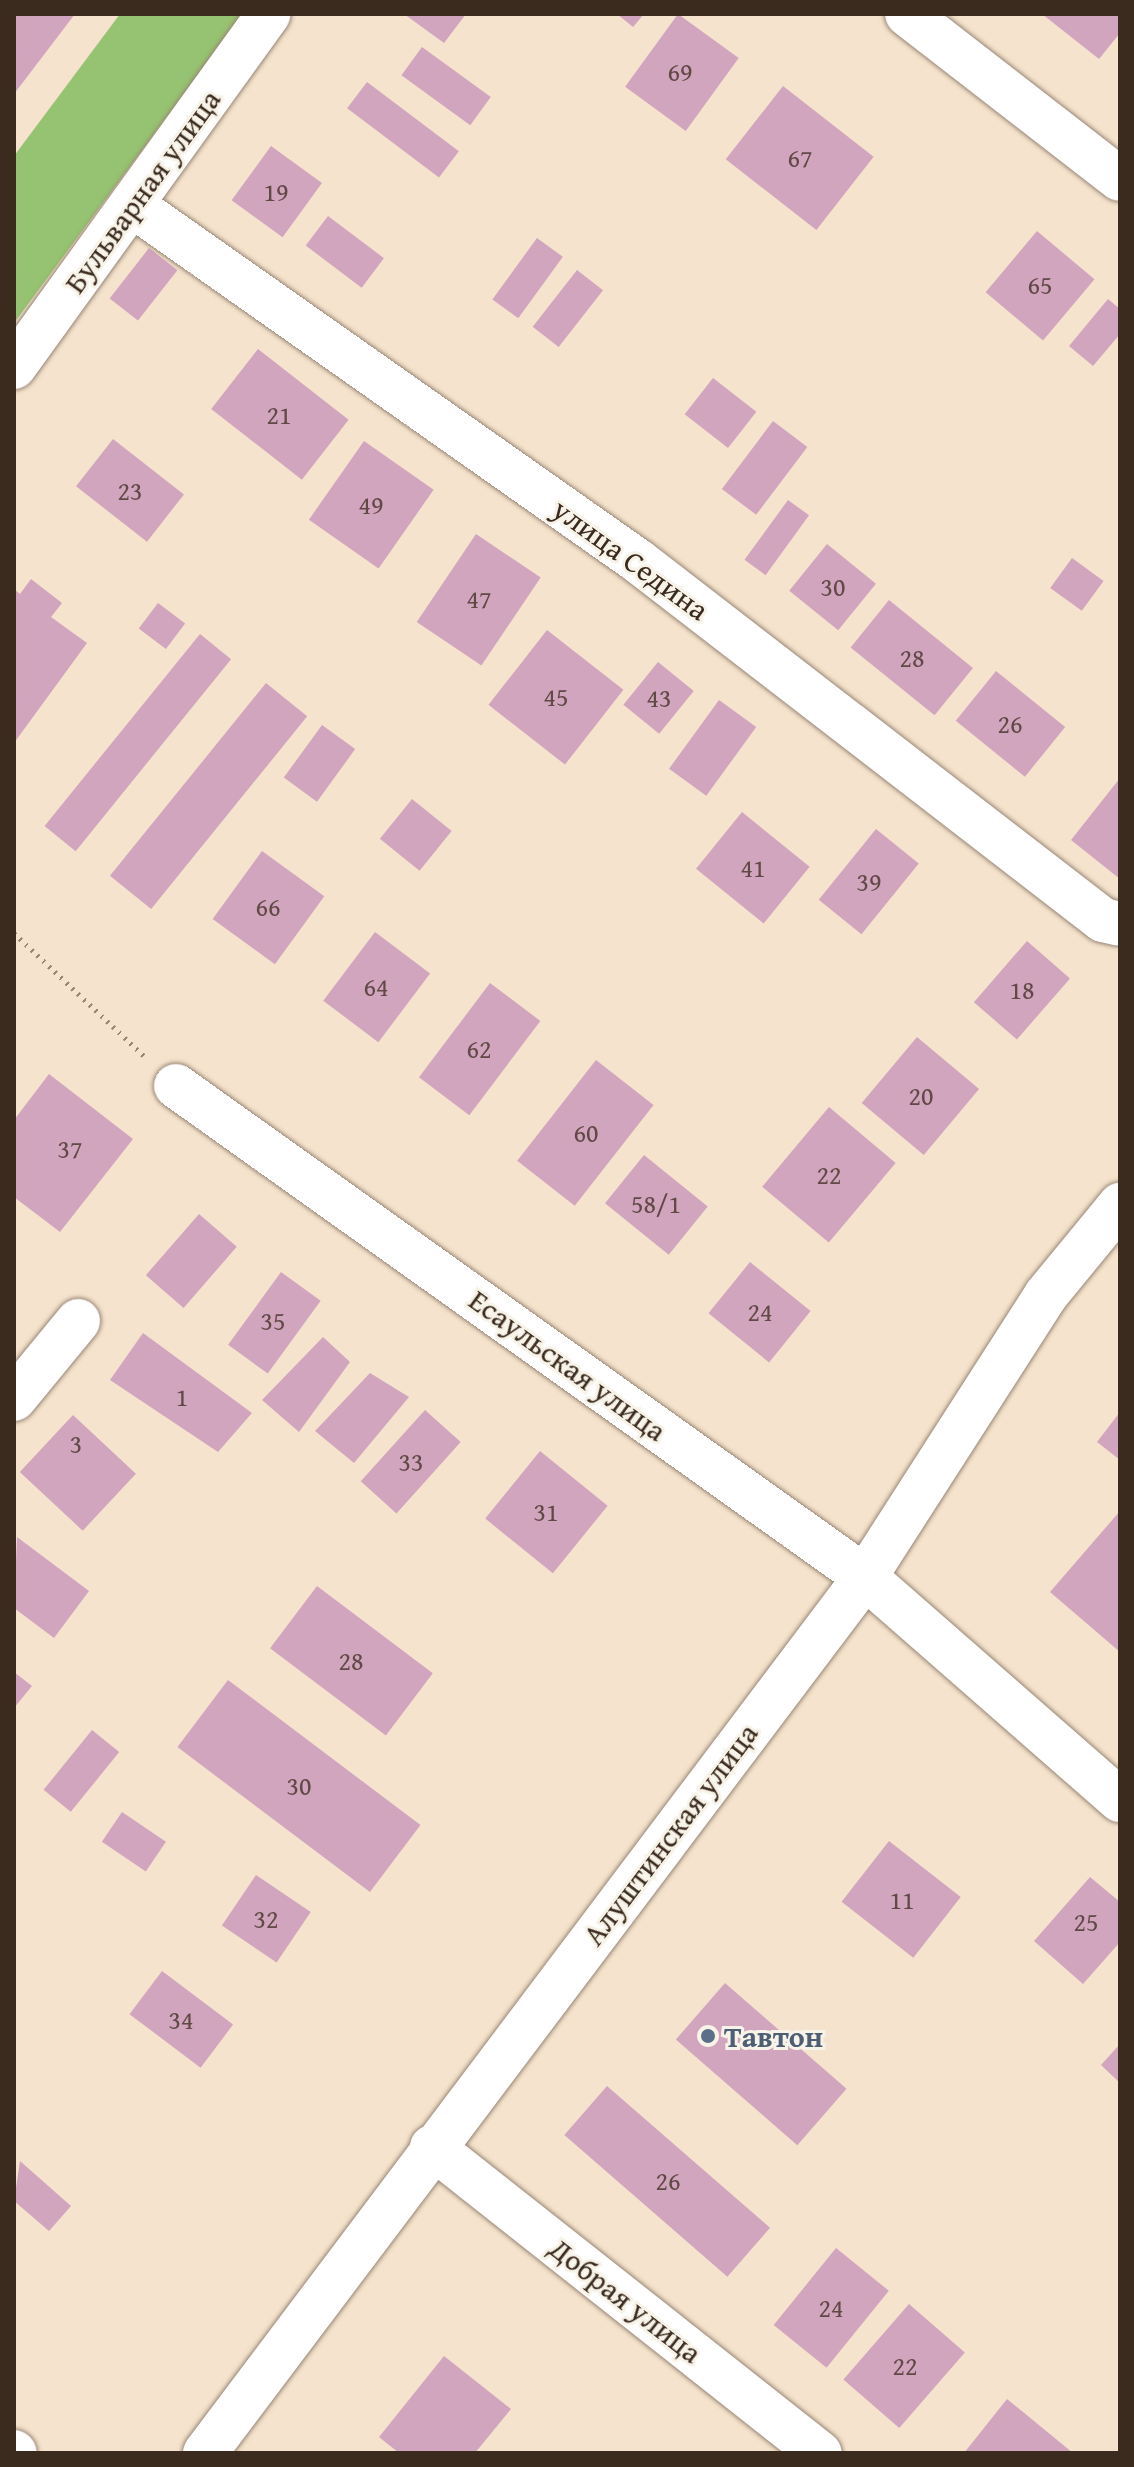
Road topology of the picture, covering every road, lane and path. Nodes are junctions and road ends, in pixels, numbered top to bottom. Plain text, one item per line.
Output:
1 (269, 14) edge
2 (907, 14) edge
3 (1120, 179) edge
4 (132, 205) junction
5 (14, 367) edge
6 (1120, 924) edge
7 (14, 933) edge
8 (176, 1086) joint
9 (1120, 1205) edge
10 (78, 1321) dead end
11 (14, 1399) edge
12 (865, 1577) junction
13 (1120, 1800) edge
14 (432, 2147) junction
15 (205, 2453) edge
16 (820, 2453) edge

1 - 4 street, Бульварная улица
2 - 3 street
4 - 5 street, Бульварная улица
4 - 6 street, улица Седина
7 - 8 path
8 - 12 street, Есаульская улица
9 - 12 street, Алуштинская улица
10 - 11 street
12 - 13 street, Есаульская улица
12 - 14 street, Алуштинская улица
14 - 15 street, Алуштинская улица
14 - 16 street, Добрая улица

